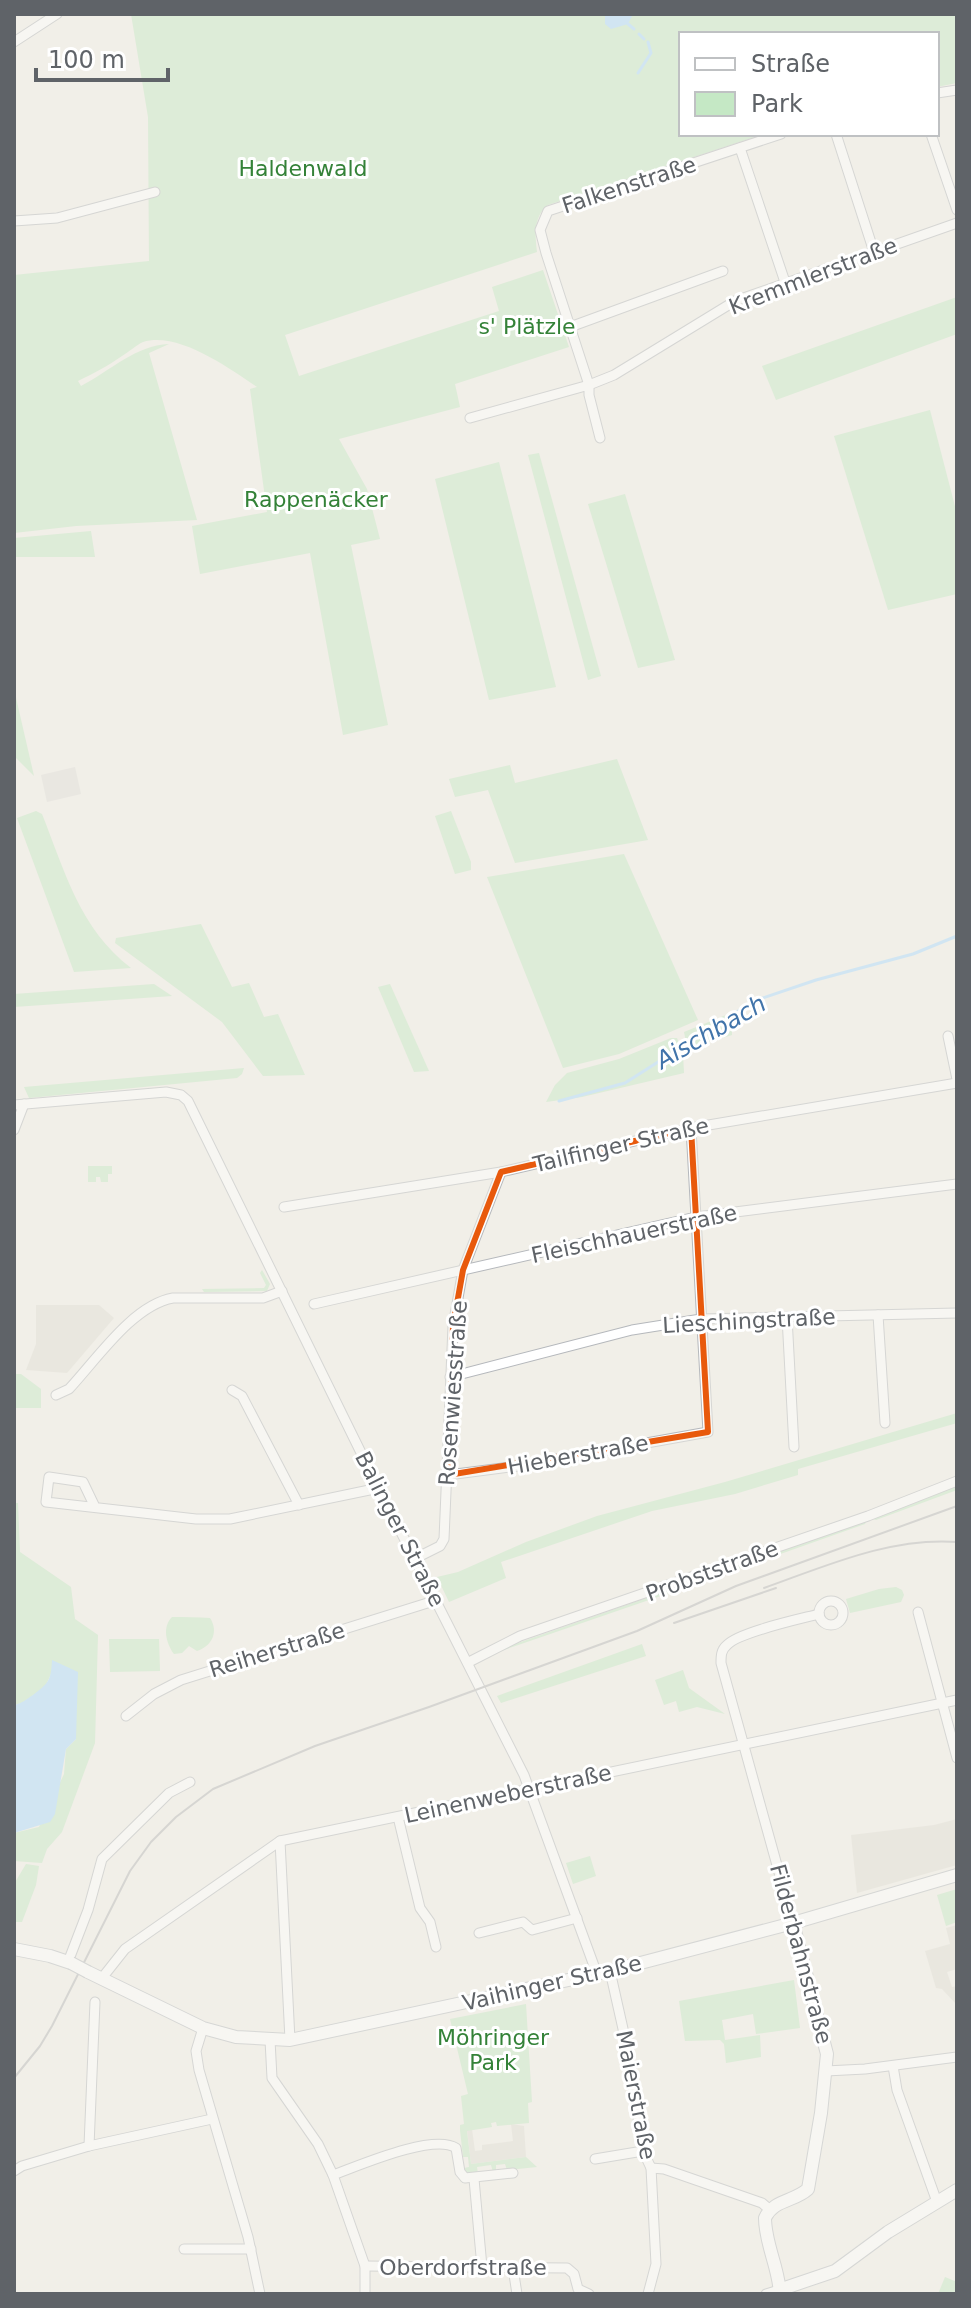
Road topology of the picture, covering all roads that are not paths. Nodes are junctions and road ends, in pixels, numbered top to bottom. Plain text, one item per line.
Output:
1 (57, 14) edge
2 (14, 42) edge
3 (775, 136) edge
4 (837, 136) edge
5 (932, 136) edge
6 (740, 148) junction
7 (155, 192) dead end
8 (957, 210) edge
9 (14, 221) edge
10 (957, 223) edge
11 (874, 252) junction
12 (723, 271) dead end
13 (785, 282) junction
14 (570, 327) junction
15 (589, 385) junction
16 (470, 418) dead end
17 (600, 438) dead end
18 (948, 1036) dead end
19 (957, 1081) edge
20 (19, 1104) edge
21 (691, 1128) junction
22 (14, 1130) edge
23 (501, 1172) junction
24 (957, 1184) edge
25 (284, 1207) dead end
26 (696, 1217) junction
27 (463, 1270) junction
28 (282, 1291) junction
29 (314, 1304) dead end
30 (957, 1313) edge
31 (878, 1315) junction
32 (787, 1317) junction
33 (701, 1319) junction
34 (450, 1377) junction
35 (232, 1390) dead end
36 (56, 1395) dead end
37 (885, 1423) dead end
38 (794, 1447) dead end
39 (448, 1475) junction
40 (957, 1481) edge
41 (379, 1488) junction
42 (299, 1505) junction
43 (95, 1507) junction
44 (416, 1558) junction
45 (437, 1600) junction
46 (918, 1612) dead end
47 (819, 1614) dead end
48 (469, 1662) junction
49 (957, 1700) edge
50 (942, 1703) junction
51 (126, 1716) dead end
52 (744, 1745) junction
53 (957, 1758) edge
54 (190, 1782) dead end
55 (530, 1790) junction
56 (398, 1817) junction
57 (280, 1841) junction
58 (957, 1875) edge
59 (577, 1918) junction
60 (793, 1923) junction
61 (479, 1933) dead end
62 (436, 1947) dead end
63 (14, 1949) edge
64 (69, 1963) junction
65 (603, 1972) junction
66 (102, 1978) junction
67 (95, 2002) dead end
68 (203, 2028) junction
69 (270, 2040) junction
70 (290, 2040) junction
71 (957, 2057) edge
72 (893, 2066) junction
73 (826, 2071) junction
74 (212, 2119) junction
75 (89, 2146) junction
76 (643, 2151) junction
77 (595, 2159) dead end
78 (651, 2168) junction
79 (14, 2171) edge
80 (513, 2173) dead end
81 (333, 2175) junction
82 (474, 2179) junction
83 (957, 2190) edge
84 (937, 2202) junction
85 (769, 2209) junction
86 (184, 2249) dead end
87 (251, 2249) junction
88 (365, 2266) junction
89 (482, 2267) junction
90 (513, 2268) junction
91 (780, 2292) edge
92 (260, 2294) edge
93 (365, 2294) edge
94 (517, 2294) edge
95 (589, 2294) edge
96 (648, 2294) edge
97 (766, 2294) edge

1 - 2 street
3 - 6 street, Falkenstraße
4 - 11 street
5 - 8 street
6 - 13 street
6 - 14 street, Falkenstraße
7 - 9 street
10 - 11 street, Kremmlerstraße
11 - 13 street, Kremmlerstraße
12 - 14 street, Kremmlerstraße
13 - 15 street, Kremmlerstraße
14 - 15 street
15 - 16 street, Kremmlerstraße
15 - 17 street
18 - 19 street
19 - 21 street, Tailfinger Straße
20 - 22 street
20 - 28 street, Balinger Straße
21 - 23 street, Tailfinger Straße
21 - 26 street
23 - 25 street, Tailfinger Straße
23 - 27 street, Rosenwiesstraße
24 - 26 street, Fleischhauerstraße
26 - 27 street, Fleischhauerstraße
26 - 33 street
27 - 29 street, Fleischhauerstraße
27 - 34 street, Rosenwiesstraße
28 - 36 street
28 - 41 street, Balinger Straße
30 - 31 street, Lieschingstraße
31 - 32 street, Lieschingstraße
31 - 37 street
32 - 33 street, Lieschingstraße
32 - 38 street
33 - 34 street, Lieschingstraße
33 - 39 street, Hieberstraße
34 - 39 street, Rosenwiesstraße
35 - 42 street
39 - 44 street, Rosenwiesstraße
40 - 48 street, Probststraße
41 - 42 street
41 - 44 street, Balinger Straße
42 - 43 street
43 - 43 street
44 - 45 street, Balinger Straße
45 - 48 street, Balinger Straße
45 - 51 street, Reiherstraße
46 - 50 street
47 - 52 street, Filderbahnstraße
48 - 55 street, Balinger Straße
49 - 50 street, Leinenweberstraße
50 - 52 street, Leinenweberstraße
50 - 53 street
52 - 55 street, Leinenweberstraße
52 - 60 street, Filderbahnstraße
54 - 64 street
55 - 56 street, Leinenweberstraße
55 - 59 street, Balinger Straße
56 - 57 street, Leinenweberstraße
56 - 62 street
57 - 66 street, Leinenweberstraße
57 - 70 street
58 - 60 main road, Vaihinger Straße
59 - 61 street
59 - 65 street, Balinger Straße
60 - 65 main road, Vaihinger Straße
60 - 73 main road, Filderbahnstraße
63 - 64 main road, Vaihinger Straße
64 - 66 main road, Vaihinger Straße, bridge
65 - 70 main road, Vaihinger Straße
65 - 76 street, Maierstraße
66 - 68 main road, Vaihinger Straße
67 - 75 street
68 - 69 main road, Vaihinger Straße
68 - 74 street
69 - 70 main road, Vaihinger Straße
69 - 81 street, Oberdorfstraße
71 - 72 street
72 - 73 street
72 - 84 street
73 - 85 main road, Filderbahnstraße
74 - 75 street
74 - 87 street
75 - 79 street
76 - 77 street
76 - 78 street, Maierstraße
78 - 85 street
78 - 96 street, Maierstraße
80 - 82 street
81 - 82 street
81 - 88 street, Oberdorfstraße
82 - 89 street
83 - 84 main road
84 - 91 main road
85 - 91 main road
86 - 87 street
87 - 92 street
88 - 89 street, Oberdorfstraße
88 - 93 street
89 - 90 street, Oberdorfstraße
90 - 94 street
90 - 95 street, Oberdorfstraße
91 - 97 street

